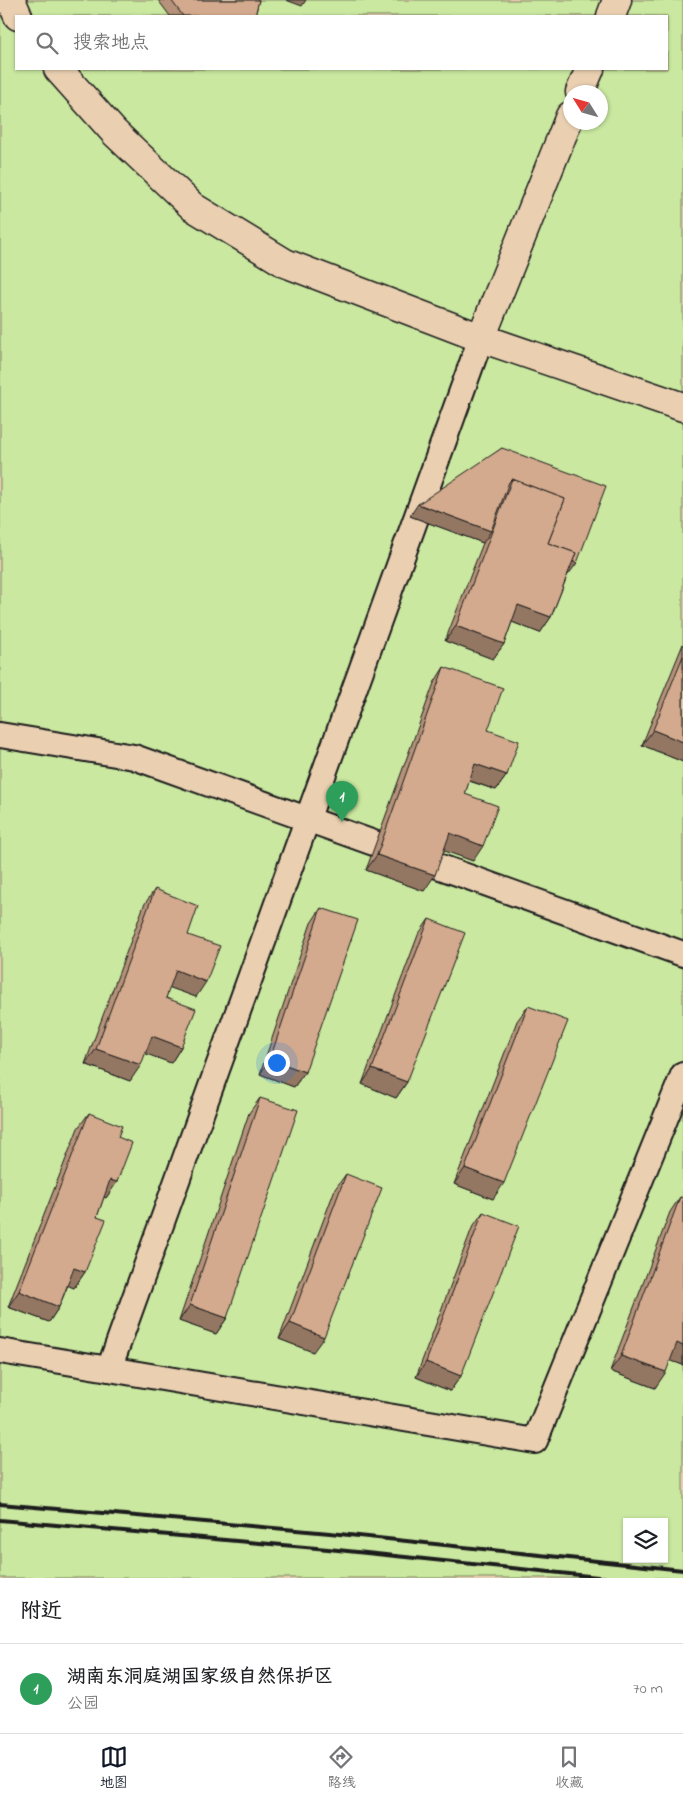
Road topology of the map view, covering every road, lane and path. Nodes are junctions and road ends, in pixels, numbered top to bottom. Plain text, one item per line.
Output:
1 (11, 0) edge
2 (617, 0) edge
3 (18, 15) edge
4 (611, 15) edge
5 (59, 70) edge
6 (590, 70) edge
7 (583, 85) edge
8 (564, 130) edge
9 (481, 338) junction
10 (683, 407) edge
11 (0, 736) edge
12 (308, 819) junction
13 (683, 954) edge
14 (683, 1075) edge
15 (0, 1351) edge
16 (109, 1369) junction

1 - 3 street
2 - 4 street
5 - 9 street
6 - 7 street
8 - 9 street
9 - 10 street
9 - 12 street
11 - 12 street
12 - 13 street
12 - 16 street
14 - 16 street
15 - 16 street

